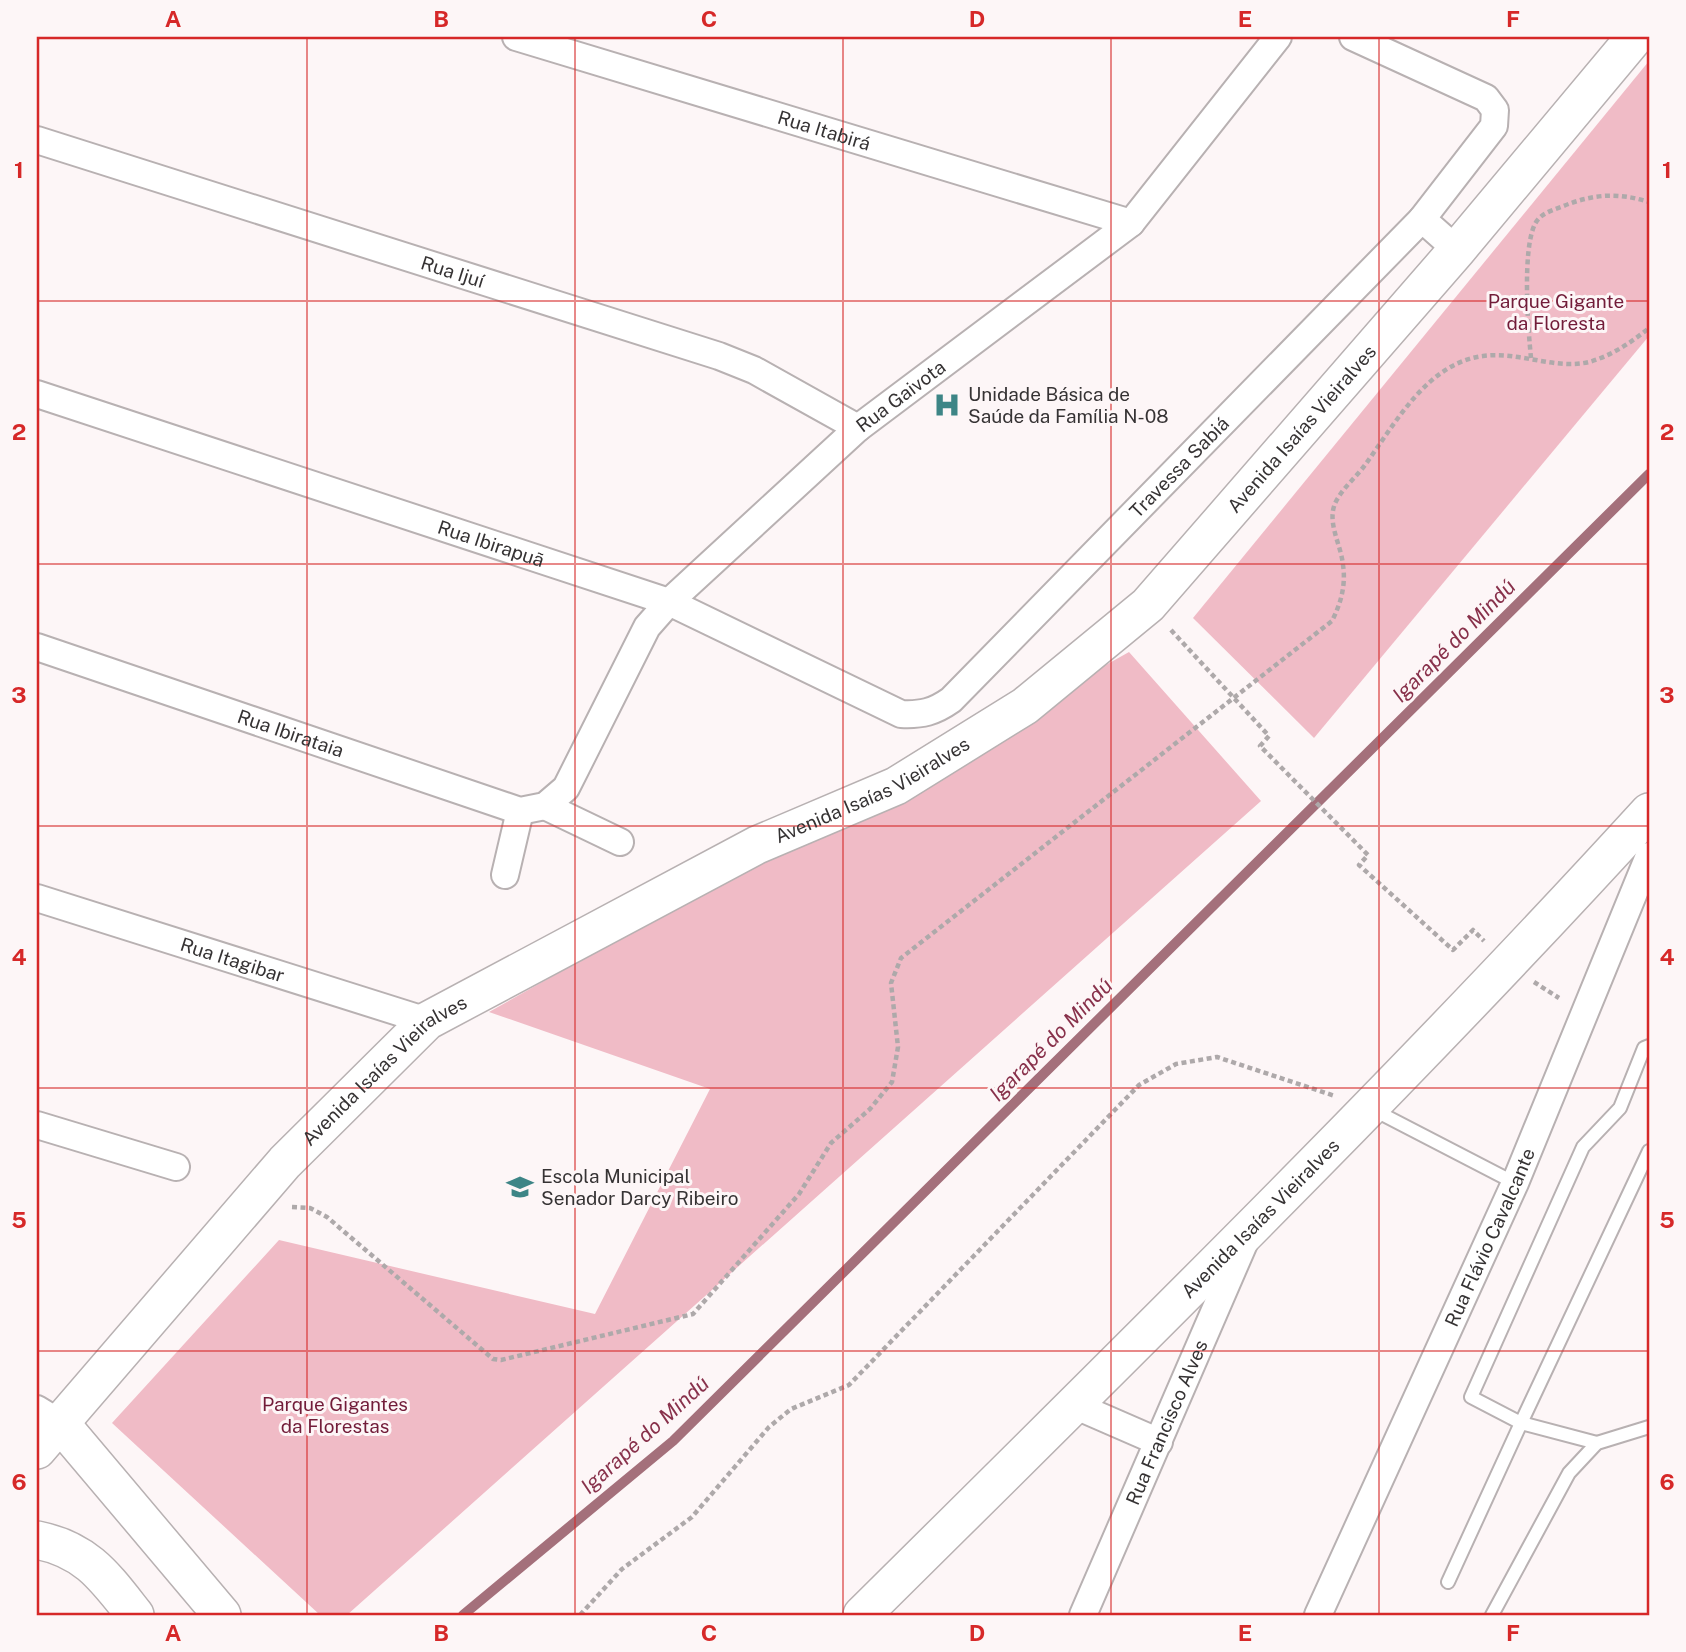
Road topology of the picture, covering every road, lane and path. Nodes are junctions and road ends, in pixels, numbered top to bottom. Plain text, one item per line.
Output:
1 (516, 37) edge
2 (1353, 37) edge
3 (1635, 37) edge
4 (1264, 42) edge
5 (37, 140) edge
6 (1649, 202) edge
7 (1422, 219) junction
8 (1131, 223) junction
9 (1457, 250) junction
10 (1649, 328) edge
11 (1531, 358) junction
12 (37, 394) edge
13 (858, 428) junction
14 (668, 603) junction
15 (1148, 605) junction
16 (37, 647) edge
17 (1232, 700) junction
18 (933, 712) joint
19 (533, 809) junction
20 (1649, 812) edge
21 (620, 842) dead end
22 (1649, 856) edge
23 (505, 875) dead end
24 (37, 898) edge
25 (1509, 966) junction
26 (1584, 1013) junction
27 (427, 1021) junction
28 (1649, 1046) edge
29 (1369, 1107) junction
30 (37, 1125) edge
31 (1649, 1151) edge
32 (176, 1167) dead end
33 (1646, 1167) edge
34 (1515, 1183) junction
35 (280, 1209) dead end
36 (1251, 1229) junction
37 (1074, 1405) junction
38 (48, 1416) edge
39 (1521, 1423) junction
40 (1649, 1427) edge
41 (1159, 1442) junction
42 (1597, 1443) junction
43 (37, 1450) edge
44 (37, 1540) edge
45 (1448, 1582) dead end
46 (135, 1615) edge
47 (222, 1615) edge
48 (580, 1615) edge
49 (862, 1615) edge
50 (1083, 1615) edge
51 (1318, 1615) edge
52 (1492, 1615) edge

1 - 8 street, Rua Itabirá
2 - 7 street, Travessa Sabiá
3 - 9 main road, Avenida Isaías Vieiralves
4 - 8 street, Rua Gaivota
5 - 13 street, Rua Ijuí
6 - 11 path
7 - 9 street
7 - 18 street, Travessa Sabiá
8 - 13 street, Rua Gaivota
9 - 15 main road, Avenida Isaías Vieiralves
10 - 11 path
11 - 17 path
12 - 14 street, Rua Ibirapuã
13 - 14 street, Rua Gaivota
14 - 18 street, Rua Ibirapuã
14 - 19 street, Rua Gaivota
15 - 17 path
15 - 27 main road, Avenida Isaías Vieiralves
16 - 19 street, Rua Ibirataia
17 - 25 path
17 - 35 path
19 - 21 street, Rua Ibirataia
19 - 23 street
20 - 25 main road, Avenida Isaías Vieiralves
22 - 26 street, Rua Flávio Cavalcante
24 - 27 street, Rua Itagibar
25 - 26 path
25 - 29 main road, Avenida Isaías Vieiralves
26 - 34 street, Rua Flávio Cavalcante
27 - 38 main road, Avenida Isaías Vieiralves
28 - 39 lane
29 - 34 lane
29 - 36 main road, Avenida Isaías Vieiralves
29 - 48 path
30 - 32 street
31 - 33 lane
33 - 39 lane
34 - 51 street, Rua Flávio Cavalcante
36 - 37 main road, Avenida Isaías Vieiralves
36 - 41 street, Rua Francisco Alves
37 - 41 street
37 - 49 main road, Avenida Isaías Vieiralves
38 - 43 main road, Avenida Isaías Vieiralves
38 - 47 main road
39 - 42 lane
39 - 45 lane
40 - 42 lane
41 - 50 street, Rua Francisco Alves
42 - 52 lane
44 - 46 main road

